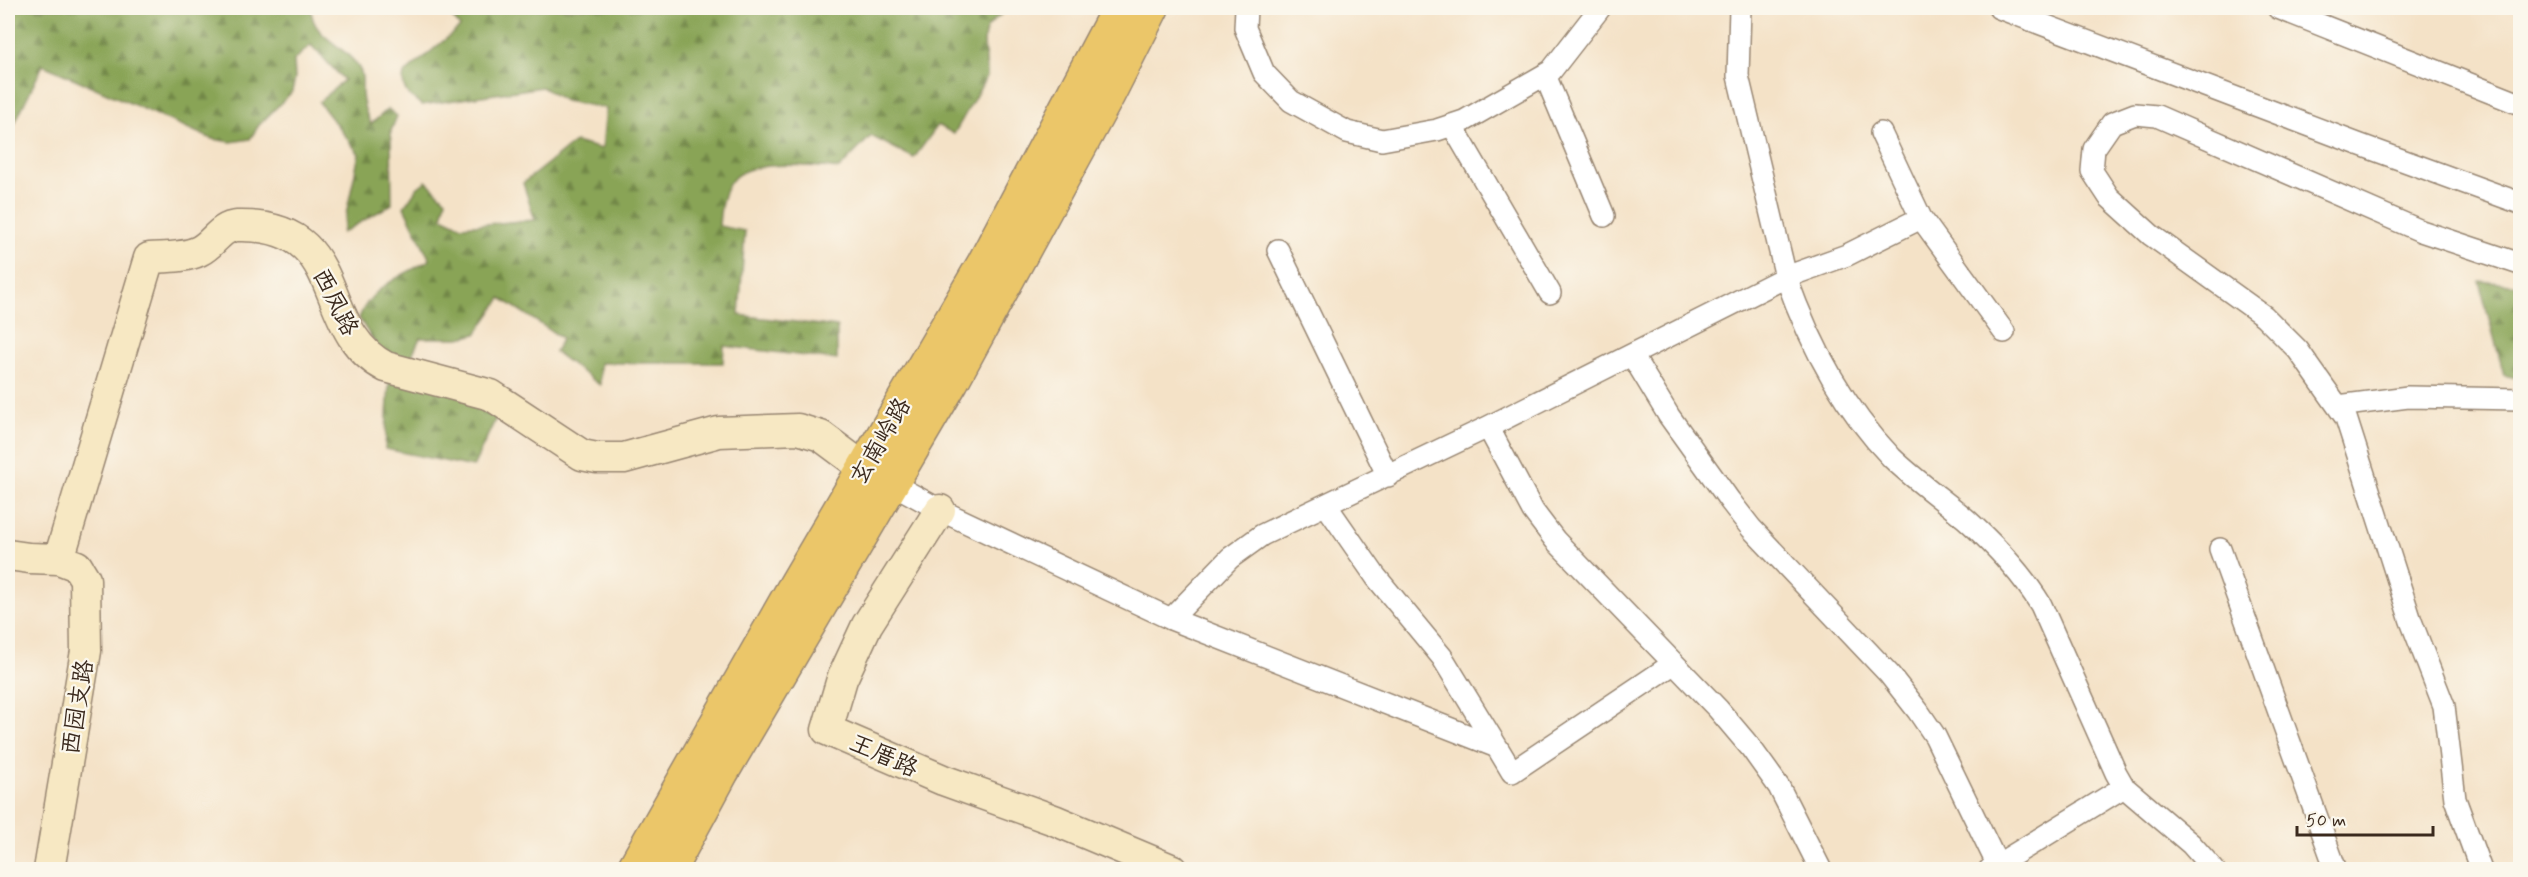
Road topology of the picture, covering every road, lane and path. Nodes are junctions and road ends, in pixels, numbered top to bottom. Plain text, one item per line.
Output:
1 (1119, 8) edge
2 (1152, 8) edge
3 (1246, 8) edge
4 (1600, 8) edge
5 (1740, 8) edge
6 (1999, 8) edge
7 (2278, 8) edge
8 (1545, 75) junction
9 (2520, 105) edge
10 (1452, 125) junction
11 (1881, 133) dead end
12 (2520, 203) edge
13 (1604, 216) dead end
14 (1921, 218) junction
15 (1278, 250) dead end
16 (2520, 264) edge
17 (1786, 277) junction
18 (1550, 293) dead end
19 (2004, 332) dead end
20 (1632, 355) junction
21 (2520, 399) edge
22 (2338, 406) junction
23 (1488, 427) junction
24 (878, 476) junction
25 (1388, 476) junction
26 (1326, 505) junction
27 (940, 510) junction
28 (2220, 549) dead end
29 (8, 555) edge
30 (59, 559) junction
31 (803, 603) junction
32 (1171, 619) junction
33 (1672, 664) junction
34 (1497, 747) junction
35 (2124, 787) junction
36 (1995, 868) edge
37 (49, 870) edge
38 (633, 870) edge
39 (669, 870) edge
40 (1173, 870) edge
41 (1821, 870) edge
42 (2214, 870) edge
43 (2337, 870) edge
44 (2481, 870) edge

1 - 24 main road, 玄南岭路
2 - 24 main road, 玄南岭路
3 - 10 street
4 - 8 street
5 - 17 street
6 - 12 street
7 - 9 street
8 - 10 street
8 - 13 street
10 - 18 street
11 - 14 street
14 - 17 street
14 - 19 street
15 - 25 street
16 - 22 street
17 - 20 street
17 - 35 street
20 - 23 street
20 - 36 street
21 - 22 street
22 - 44 street
23 - 25 street
23 - 33 street
24 - 27 street
24 - 30 street, 西凤路
24 - 31 main road, 玄南岭路
25 - 26 street
26 - 32 street
26 - 34 street
27 - 32 street
27 - 40 street, 王厝路
28 - 43 street
29 - 30 street
30 - 37 street, 西园支路
31 - 38 main road, 玄南岭路
31 - 39 main road, 玄南岭路
32 - 34 street
33 - 34 street
33 - 41 street
35 - 36 street
35 - 42 street

